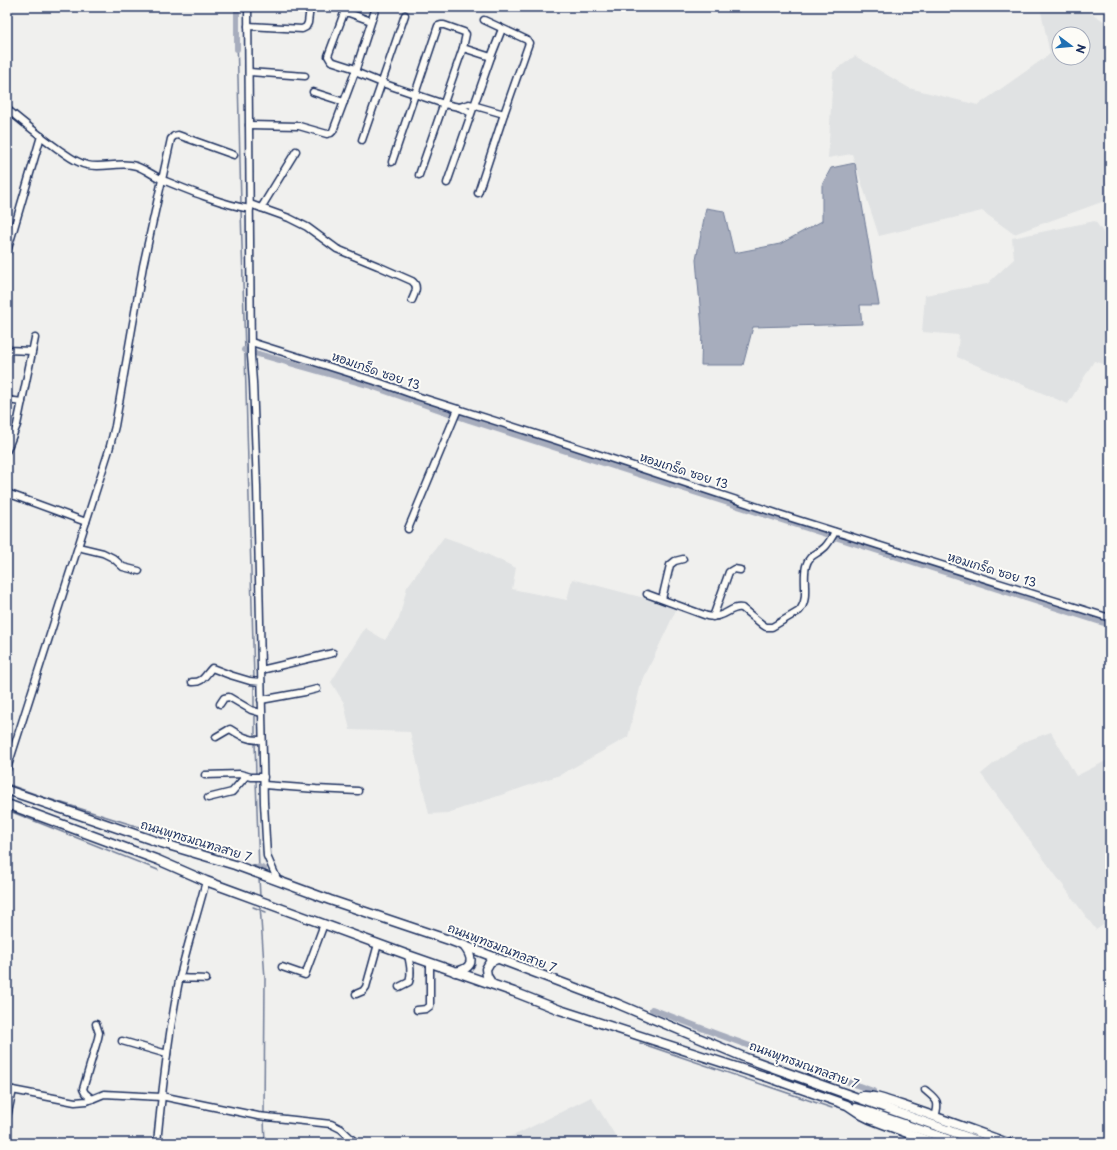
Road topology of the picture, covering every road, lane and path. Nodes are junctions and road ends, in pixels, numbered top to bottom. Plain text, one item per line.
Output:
1 (248, 7) edge
2 (310, 7) edge
3 (376, 7) edge
4 (405, 15) dead end
5 (484, 20) dead end
6 (372, 21) junction
7 (248, 26) junction
8 (502, 29) junction
9 (463, 48) junction
10 (491, 57) junction
11 (356, 71) junction
12 (249, 72) junction
13 (305, 76) dead end
14 (382, 82) junction
15 (313, 92) dead end
16 (415, 93) junction
17 (344, 102) junction
18 (444, 104) junction
19 (475, 105) junction
20 (459, 107) junction
21 (7, 109) edge
22 (471, 113) junction
23 (504, 114) junction
24 (249, 125) junction
25 (41, 136) junction
26 (362, 140) dead end
27 (296, 151) dead end
28 (234, 155) dead end
29 (392, 162) dead end
30 (419, 175) dead end
31 (162, 179) junction
32 (447, 183) dead end
33 (478, 193) dead end
34 (248, 207) junction
35 (262, 208) junction
36 (7, 252) edge
37 (412, 300) dead end
38 (35, 338) dead end
39 (251, 346) junction
40 (7, 350) edge
41 (32, 351) junction
42 (7, 400) edge
43 (22, 402) junction
44 (456, 414) junction
45 (7, 450) edge
46 (7, 493) edge
47 (86, 522) junction
48 (408, 529) dead end
49 (833, 535) junction
50 (78, 547) junction
51 (683, 559) dead end
52 (740, 570) dead end
53 (139, 571) dead end
54 (647, 594) dead end
55 (662, 599) junction
56 (713, 617) junction
57 (1110, 618) edge
58 (333, 653) dead end
59 (261, 670) junction
60 (192, 682) dead end
61 (259, 682) junction
62 (317, 688) dead end
63 (261, 700) junction
64 (220, 704) dead end
65 (256, 711) junction
66 (216, 737) dead end
67 (260, 741) junction
68 (7, 769) edge
69 (205, 775) dead end
70 (249, 776) junction
71 (262, 777) junction
72 (264, 785) junction
73 (7, 790) edge
74 (358, 791) dead end
75 (208, 798) dead end
76 (7, 804) edge
77 (277, 877) junction
78 (206, 881) junction
79 (324, 924) junction
80 (378, 944) junction
81 (464, 945) junction
82 (408, 955) junction
83 (497, 959) junction
84 (430, 963) junction
85 (282, 967) dead end
86 (456, 972) junction
87 (180, 978) junction
88 (206, 979) dead end
89 (492, 984) junction
90 (399, 987) dead end
91 (356, 994) dead end
92 (417, 1010) dead end
93 (96, 1024) dead end
94 (122, 1041) dead end
95 (167, 1054) junction
96 (10, 1089) edge
97 (925, 1090) dead end
98 (161, 1096) junction
99 (855, 1096) junction
100 (92, 1099) junction
101 (853, 1108) junction
102 (7, 1117) edge
103 (935, 1117) junction
104 (157, 1143) edge
105 (356, 1143) edge
106 (934, 1143) edge
107 (959, 1143) edge
108 (984, 1143) edge
109 (1008, 1143) edge

1 - 7 street
2 - 7 street
3 - 6 street
4 - 14 street
5 - 8 street
6 - 11 street
6 - 11 street
7 - 12 street
8 - 10 street
8 - 23 street
9 - 10 street
9 - 16 street
9 - 18 street
10 - 19 street
11 - 14 street
11 - 17 street
12 - 13 street
12 - 24 street
14 - 16 street
14 - 26 street
15 - 17 street
16 - 18 street
16 - 29 street
17 - 24 street
18 - 20 street
18 - 30 street
19 - 20 street
19 - 22 street
19 - 23 street
20 - 22 street
21 - 25 street
22 - 32 street
23 - 33 street
24 - 34 street
25 - 31 street
25 - 36 street
27 - 35 street
28 - 31 street
31 - 34 street
31 - 47 street
34 - 35 street
34 - 39 street
35 - 37 street
38 - 41 street
39 - 44 street, หอมเกร็ด ซอย 13
39 - 59 street
40 - 41 street
41 - 43 street
42 - 43 street
43 - 45 street
44 - 48 street
44 - 49 street, หอมเกร็ด ซอย 13
46 - 47 street
47 - 50 street
49 - 56 street
49 - 57 street, หอมเกร็ด ซอย 13
50 - 53 street
50 - 68 street
51 - 55 street
52 - 56 street
54 - 55 street
55 - 56 street
58 - 59 street
59 - 61 street
60 - 61 street
61 - 63 street
62 - 63 street
63 - 65 street
64 - 65 street
65 - 67 street
66 - 67 street
67 - 71 street
69 - 70 street
70 - 71 street
70 - 75 street
71 - 72 street
72 - 74 street
72 - 77 street
73 - 77 main road, ถนนพุทธมณฑลสาย 7
76 - 78 main road, ถนนพุทธมณฑลสาย 7
77 - 81 main road, ถนนพุทธมณฑลสาย 7
78 - 79 main road, ถนนพุทธมณฑลสาย 7
78 - 87 street
79 - 80 main road, ถนนพุทธมณฑลสาย 7
79 - 85 street
80 - 82 main road, ถนนพุทธมณฑลสาย 7
80 - 91 street
81 - 83 main road, ถนนพุทธมณฑลสาย 7
81 - 86 main road
82 - 84 main road, ถนนพุทธมณฑลสาย 7
82 - 90 street
83 - 89 main road
83 - 99 main road, ถนนพุทธมณฑลสาย 7
84 - 86 main road, ถนนพุทธมณฑลสาย 7
84 - 92 street
86 - 89 main road, ถนนพุทธมณฑลสาย 7
87 - 88 street
87 - 95 street
89 - 101 main road, ถนนพุทธมณฑลสาย 7
93 - 100 street
94 - 95 street
95 - 98 street
96 - 100 street
96 - 102 street
97 - 103 street
98 - 100 street
98 - 104 street
98 - 105 street
99 - 103 main road
99 - 108 main road, ถนนพุทธมณฑลสาย 7
101 - 106 main road
101 - 107 main road
103 - 109 main road

